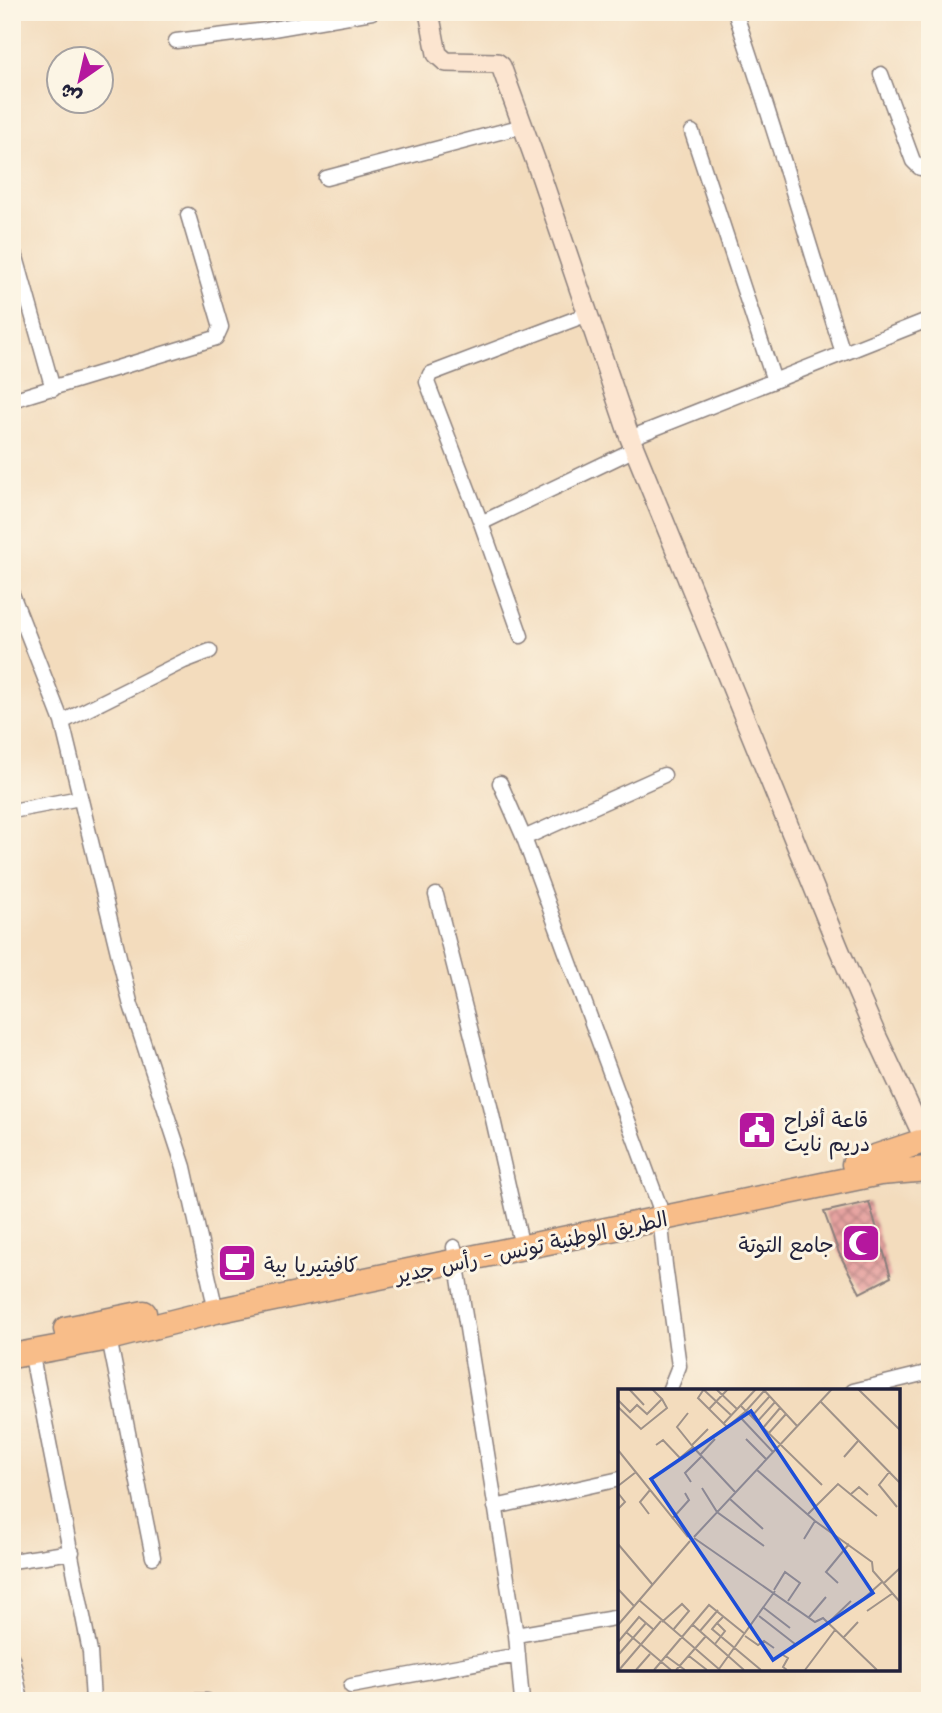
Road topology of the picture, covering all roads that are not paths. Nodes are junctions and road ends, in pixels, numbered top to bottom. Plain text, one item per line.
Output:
1 (372, 12) edge
2 (429, 12) edge
3 (735, 12) edge
4 (176, 41) dead end
5 (881, 74) dead end
6 (523, 126) junction
7 (692, 132) dead end
8 (930, 168) edge
9 (326, 177) dead end
10 (188, 215) dead end
11 (16, 257) dead end
12 (588, 314) junction
13 (930, 319) edge
14 (843, 353) junction
15 (774, 381) junction
16 (53, 389) junction
17 (12, 400) edge
18 (632, 444) junction
19 (481, 523) junction
20 (12, 594) edge
21 (521, 636) dead end
22 (210, 651) dead end
23 (62, 722) junction
24 (664, 775) dead end
25 (500, 783) dead end
26 (80, 798) junction
27 (12, 811) edge
28 (524, 838) junction
29 (436, 895) dead end
30 (924, 1136) edge
31 (929, 1170) edge
32 (661, 1212) junction
33 (519, 1234) junction
34 (455, 1254) junction
35 (215, 1305) junction
36 (109, 1338) junction
37 (19, 1349) edge
38 (930, 1372) edge
39 (670, 1389) edge
40 (861, 1389) edge
41 (618, 1479) edge
42 (495, 1507) junction
43 (72, 1552) junction
44 (153, 1557) dead end
45 (12, 1562) edge
46 (618, 1617) edge
47 (516, 1635) junction
48 (518, 1654) junction
49 (12, 1658) edge
50 (13, 1675) edge
51 (351, 1686) dead end
52 (21, 1701) edge
53 (93, 1701) edge
54 (192, 1701) edge
55 (207, 1701) edge
56 (523, 1701) edge

1 - 4 street
2 - 6 street
3 - 14 street
5 - 8 street
6 - 9 street
6 - 12 street
7 - 15 street
10 - 16 street
11 - 16 street
12 - 18 street
12 - 19 street
13 - 14 street
14 - 15 street
15 - 18 street
16 - 17 street
18 - 19 street
18 - 30 street
19 - 21 street
20 - 23 street
22 - 23 street
23 - 26 street
24 - 28 street
25 - 28 street
26 - 27 street
26 - 35 street
28 - 32 street
29 - 33 street
30 - 31 highway
30 - 32 highway, الطريق الوطنية تونس - رأس جدير
31 - 32 highway, الطريق الوطنية تونس - رأس جدير
32 - 33 highway, الطريق الوطنية تونس - رأس جدير
32 - 34 highway, الطريق الوطنية تونس - رأس جدير
32 - 39 street
33 - 34 highway, الطريق الوطنية تونس - رأس جدير
34 - 35 highway, الطريق الوطنية تونس - رأس جدير
34 - 42 street
35 - 36 highway, الطريق الوطنية تونس - رأس جدير
35 - 37 highway, الطريق الوطنية تونس - رأس جدير
36 - 37 highway, الطريق الوطنية تونس - رأس جدير
36 - 44 street
37 - 43 street
38 - 40 street
41 - 42 street
42 - 47 street
43 - 45 street
43 - 53 street
46 - 47 street
47 - 48 street
48 - 51 street
48 - 56 street
49 - 50 street
50 - 52 street
54 - 55 street

